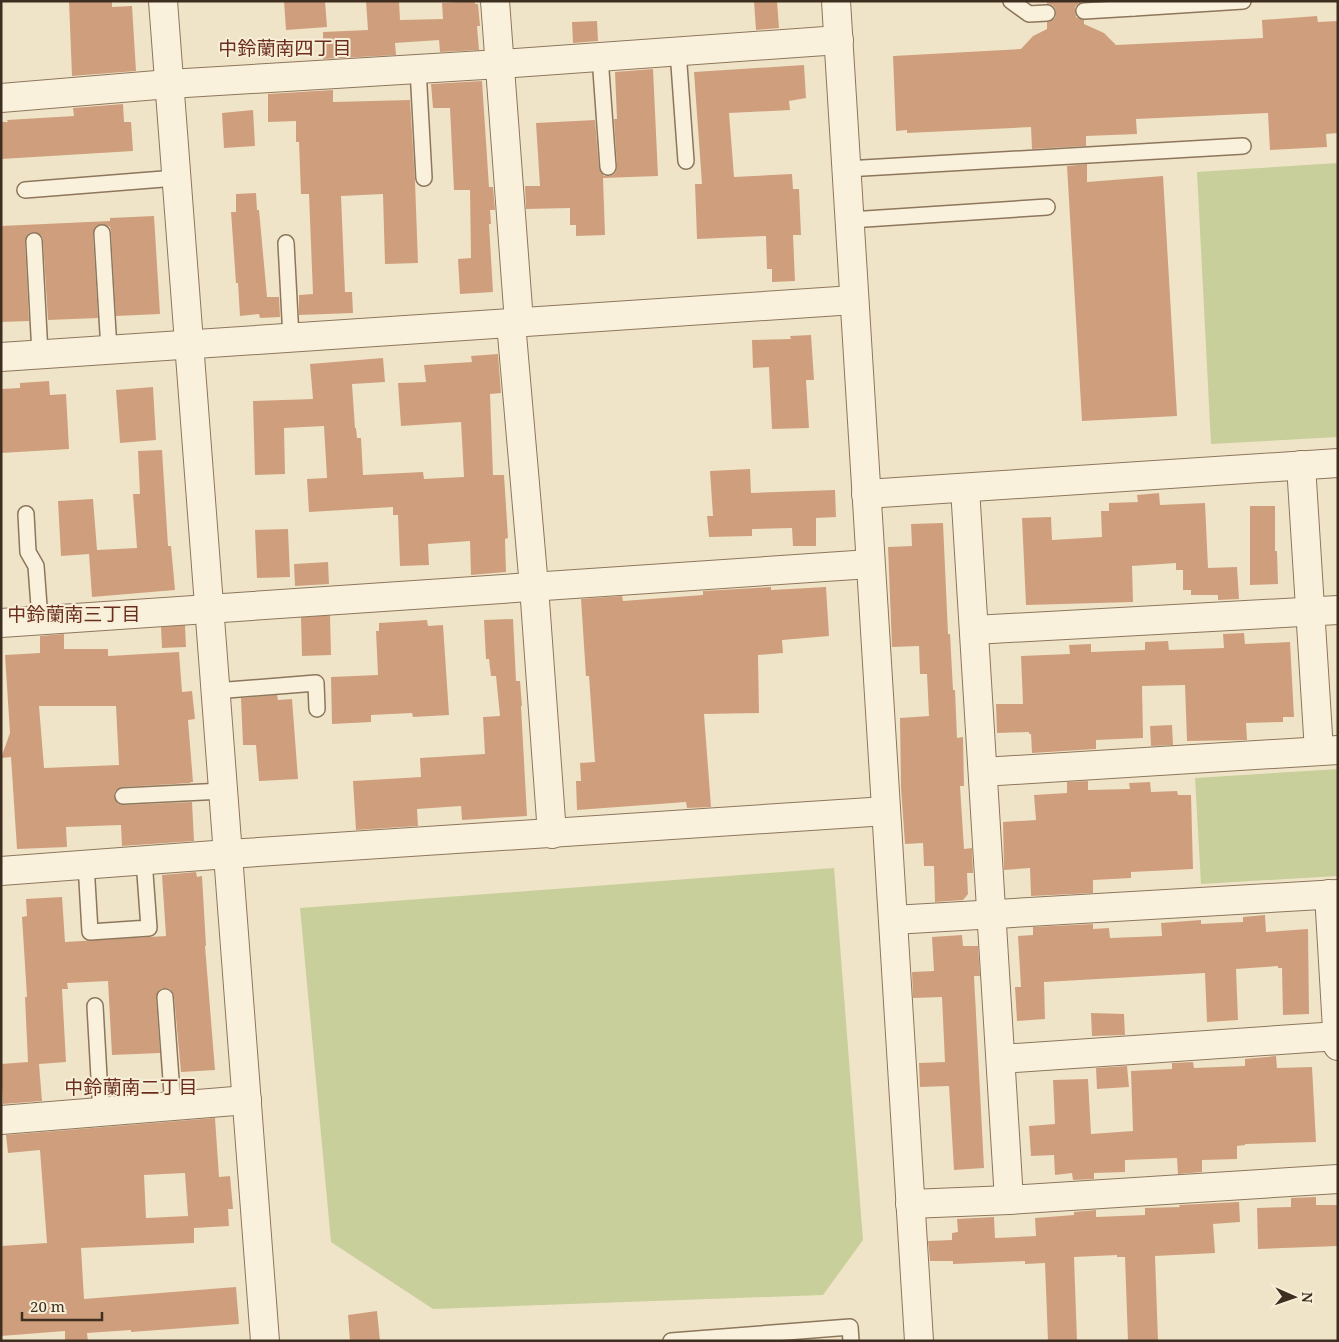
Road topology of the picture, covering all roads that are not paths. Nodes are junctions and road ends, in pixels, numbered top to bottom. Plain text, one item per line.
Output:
1 (163, 1) edge
2 (495, 1) edge
3 (836, 1) edge
4 (1010, 1) edge
5 (1243, 1) edge
6 (1134, 5) edge
7 (1084, 11) dead end
8 (1047, 13) dead end
9 (839, 40) junction
10 (678, 51) junction
11 (600, 57) junction
12 (500, 64) junction
13 (418, 69) junction
14 (169, 84) junction
15 (1, 98) edge
16 (1243, 146) dead end
17 (686, 161) dead end
18 (608, 167) dead end
19 (846, 169) junction
20 (176, 178) junction
21 (424, 178) dead end
22 (24, 190) dead end
23 (1047, 207) dead end
24 (850, 220) junction
25 (102, 233) dead end
26 (34, 241) dead end
27 (286, 244) dead end
28 (854, 300) junction
29 (515, 323) junction
30 (291, 338) junction
31 (188, 346) junction
32 (109, 350) junction
33 (40, 354) junction
34 (1, 357) edge
35 (1338, 463) edge
36 (1301, 465) junction
37 (965, 488) junction
38 (866, 494) junction
39 (26, 514) dead end
40 (870, 564) junction
41 (534, 588) junction
42 (209, 607) junction
43 (1338, 610) edge
44 (1311, 611) junction
45 (40, 620) junction
46 (1, 623) edge
47 (974, 630) junction
48 (215, 691) junction
49 (317, 709) dead end
50 (1328, 751) edge
51 (983, 772) junction
52 (223, 791) junction
53 (123, 796) dead end
54 (886, 811) junction
55 (552, 834) junction
56 (228, 854) junction
57 (144, 860) junction
58 (86, 864) junction
59 (2, 867) edge
60 (1333, 894) edge
61 (992, 915) junction
62 (893, 920) junction
63 (165, 997) dead end
64 (95, 1006) dead end
65 (1338, 1040) edge
66 (1001, 1059) junction
67 (246, 1100) junction
68 (173, 1107) junction
69 (101, 1113) junction
70 (1, 1120) edge
71 (1338, 1179) edge
72 (1009, 1200) junction
73 (910, 1204) junction
74 (265, 1341) edge
75 (671, 1341) edge
76 (851, 1341) edge
77 (919, 1341) edge

1 - 14 street
2 - 12 street
3 - 9 street
4 - 8 lane
5 - 6 lane
6 - 7 lane
9 - 10 street
9 - 19 street
10 - 11 street
10 - 17 lane
11 - 12 street
11 - 18 lane
12 - 13 street
12 - 29 street
13 - 14 street
13 - 21 lane
14 - 15 street
14 - 20 street
16 - 19 lane
19 - 24 street
20 - 22 lane
20 - 31 street
23 - 24 lane
24 - 28 street
25 - 32 lane
26 - 33 lane
27 - 30 lane
28 - 29 street
28 - 38 street
29 - 30 street
29 - 41 street
30 - 31 street
31 - 32 street
31 - 42 street
32 - 33 street
33 - 34 street
35 - 36 street
36 - 37 street
36 - 44 street
37 - 38 street
37 - 47 street
38 - 40 street
39 - 45 lane
40 - 41 street
40 - 54 street
41 - 42 street
41 - 55 street
42 - 45 street
42 - 48 street
43 - 44 street
44 - 47 street
44 - 50 street
45 - 46 street
47 - 51 street
48 - 49 lane
48 - 52 street
50 - 51 street
51 - 61 street
52 - 53 lane
52 - 56 street
54 - 55 street
54 - 62 street
55 - 56 street
56 - 57 street
56 - 67 street
57 - 58 street
57 - 58 lane
58 - 59 street
60 - 61 street
60 - 65 street
61 - 62 street
61 - 66 street
62 - 73 street
63 - 68 lane
64 - 69 lane
65 - 66 street
66 - 72 street
67 - 68 street
67 - 74 street
68 - 69 street
69 - 70 street
71 - 72 street
72 - 73 street
73 - 77 street
75 - 76 lane

